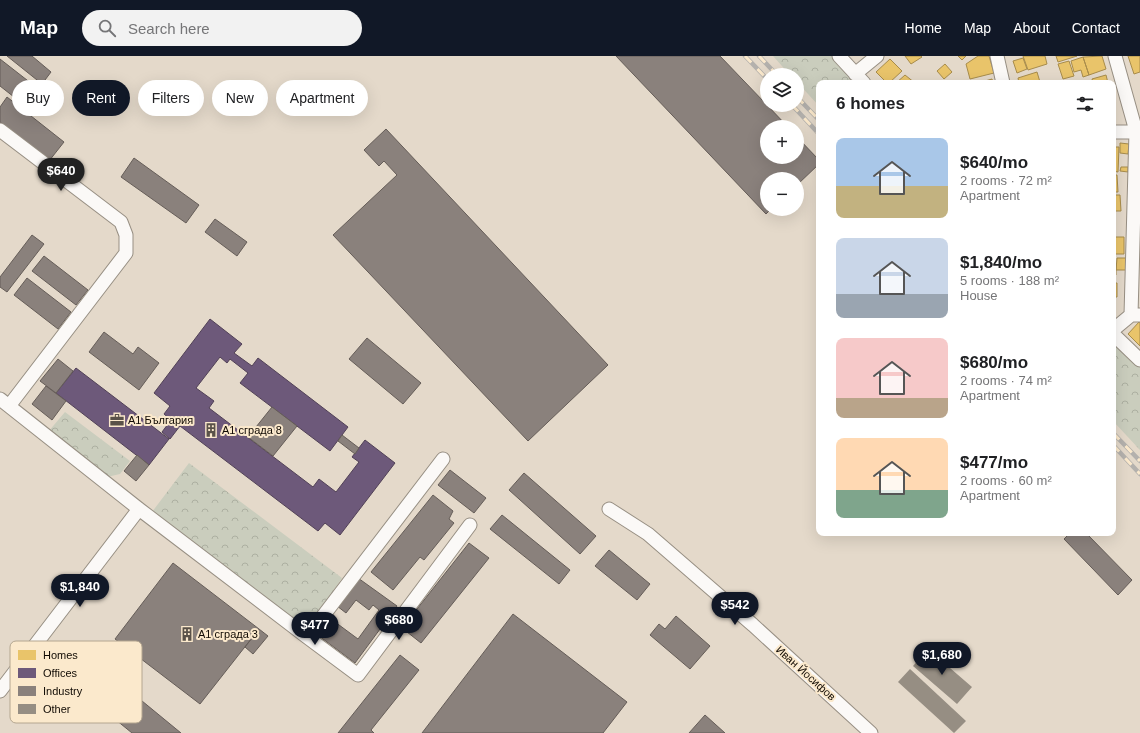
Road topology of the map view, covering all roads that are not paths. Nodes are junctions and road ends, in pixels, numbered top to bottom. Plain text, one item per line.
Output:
1 (839, 56) edge
2 (877, 56) edge
3 (997, 56) edge
4 (1115, 56) edge
5 (860, 78) edge
6 (1002, 80) edge
7 (0, 130) edge
8 (1138, 131) edge
9 (1116, 132) edge
10 (1136, 315) edge
11 (1116, 328) edge
12 (1116, 337) edge
13 (1140, 360) edge
14 (5, 403) edge
15 (443, 459) dead end
16 (139, 509) junction
17 (609, 509) dead end
18 (470, 525) dead end
19 (307, 637) junction
20 (38, 641) edge
21 (10, 678) edge
22 (0, 691) edge
23 (871, 733) edge

1 - 5 street
2 - 5 street
3 - 6 street
4 - 8 street
7 - 14 street
8 - 9 street
8 - 10 street
10 - 11 street
12 - 13 street
14 - 16 street
15 - 19 street
16 - 19 street
16 - 20 street
17 - 23 street, Иван Йосифов
18 - 19 street
21 - 22 street

